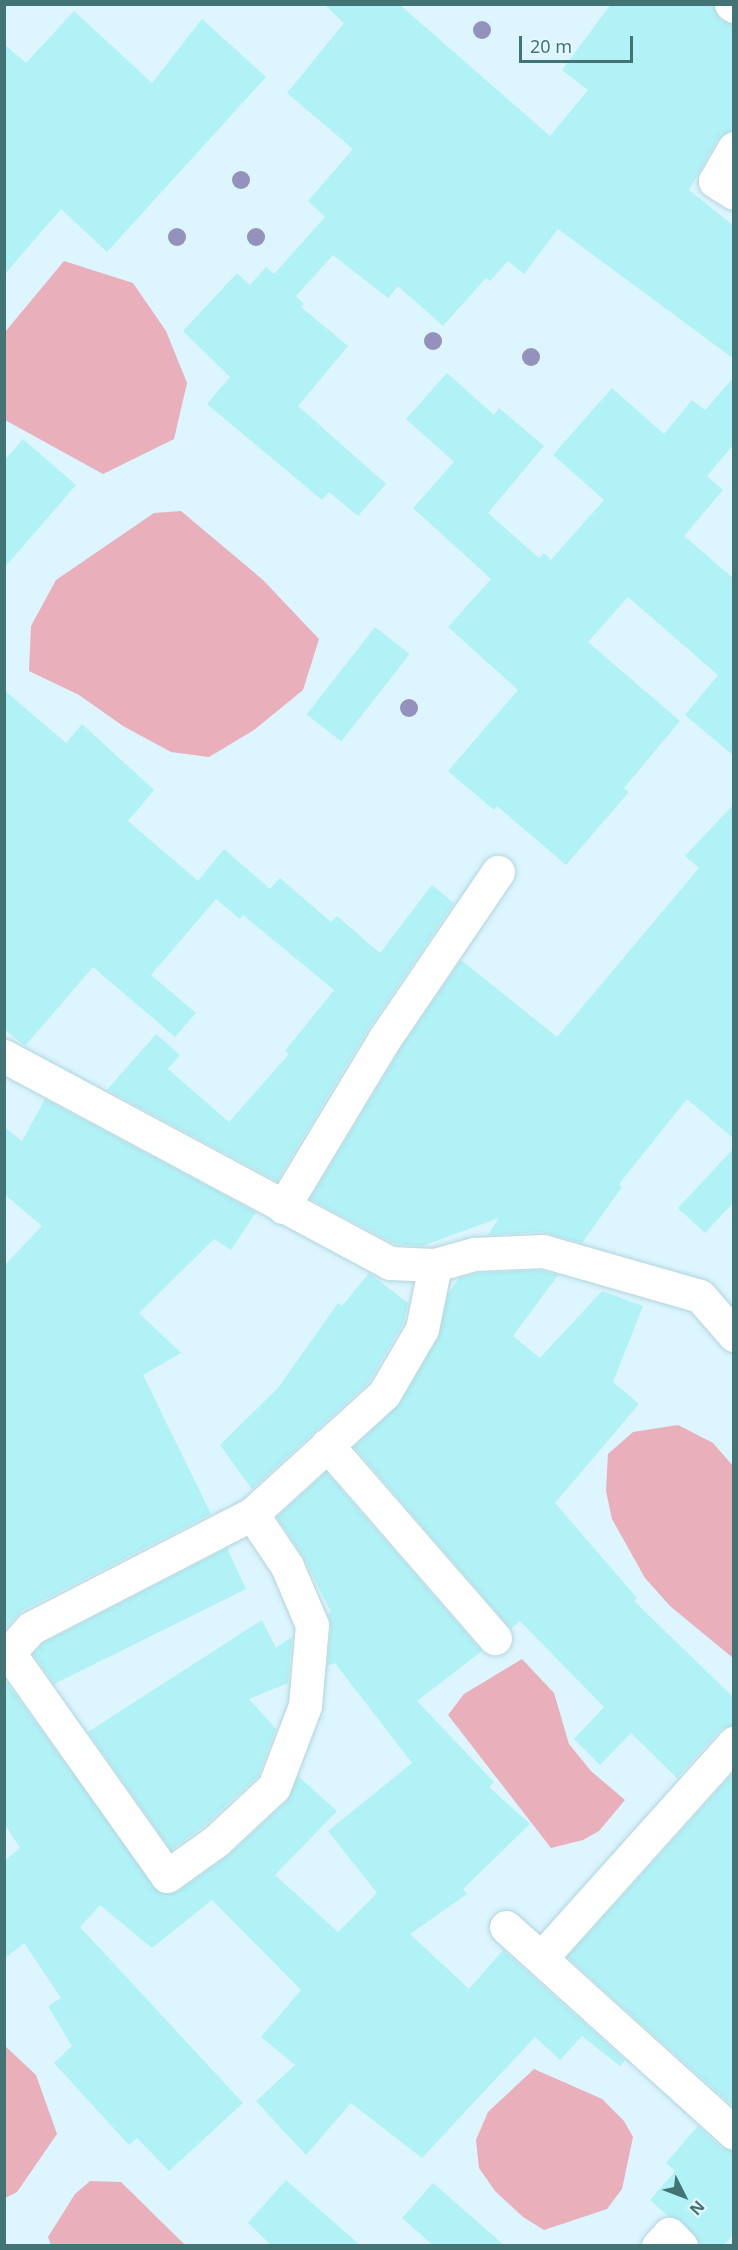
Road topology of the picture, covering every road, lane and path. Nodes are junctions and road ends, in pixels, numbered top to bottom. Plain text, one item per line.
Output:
1 (734, 148) edge
2 (734, 193) edge
3 (498, 872) dead end
4 (4, 1056) edge
5 (283, 1207) junction
6 (435, 1265) junction
7 (734, 1335) edge
8 (327, 1445) junction
9 (252, 1514) junction
10 (495, 1638) dead end
11 (7, 1656) edge
12 (734, 1743) edge
13 (506, 1927) dead end
14 (542, 1958) junction
15 (734, 2133) edge
16 (658, 2246) edge
17 (681, 2246) edge

1 - 2 street
3 - 5 street
4 - 5 street
5 - 6 street
6 - 7 street
6 - 8 street
8 - 9 street
8 - 10 street
9 - 11 street
9 - 11 street
12 - 14 street
13 - 14 street
14 - 15 street
16 - 17 street

